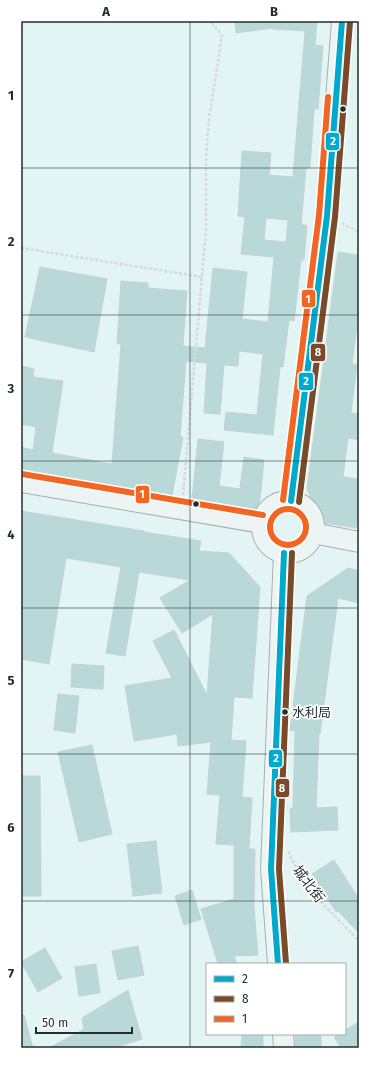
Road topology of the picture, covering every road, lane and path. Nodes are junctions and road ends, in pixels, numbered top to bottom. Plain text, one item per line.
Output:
1 (202, 21) edge
2 (342, 21) edge
3 (21, 248) edge
4 (202, 277) junction
5 (21, 482) edge
6 (291, 501) junction
7 (181, 509) junction
8 (262, 523) junction
9 (313, 533) junction
10 (359, 542) edge
11 (284, 553) junction
12 (287, 844) dead end
13 (359, 941) edge
14 (278, 963) edge
15 (283, 1035) edge
16 (284, 1048) edge

1 - 4 path
2 - 6 street
3 - 4 path
4 - 7 path
5 - 7 street
6 - 8 street
6 - 9 street
7 - 8 street
8 - 11 street
9 - 10 street
9 - 11 street
11 - 14 street
12 - 13 path, 城北街
15 - 16 street

